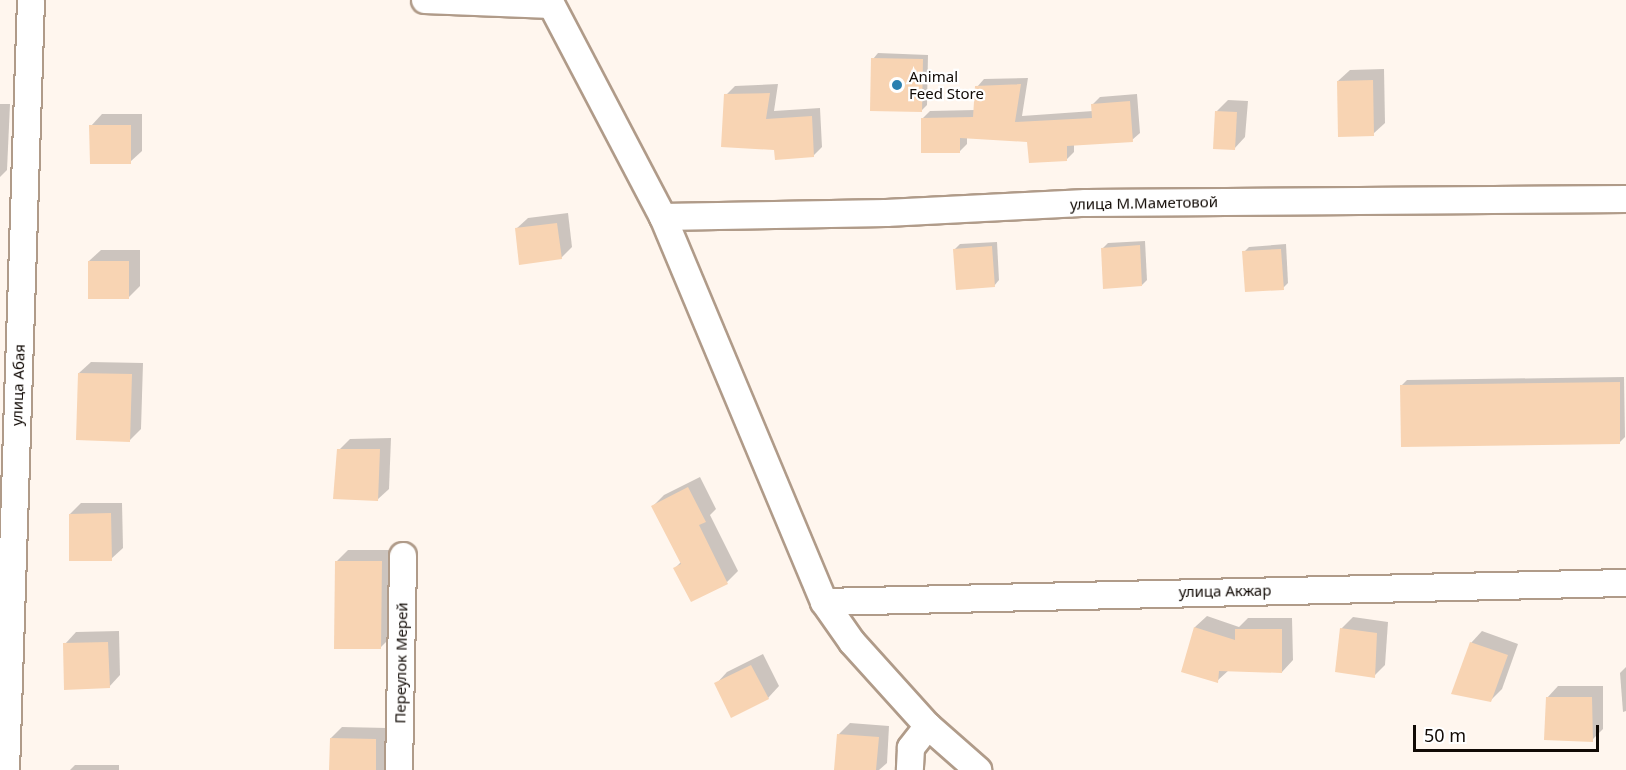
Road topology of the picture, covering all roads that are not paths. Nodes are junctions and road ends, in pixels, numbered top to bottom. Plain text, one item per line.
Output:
1 (31, 0) edge
2 (425, 0) edge
3 (550, 2) edge
4 (1626, 199) edge
5 (663, 218) junction
6 (403, 556) dead end
7 (1626, 583) edge
8 (824, 602) junction
9 (928, 726) junction
10 (6, 770) edge
11 (399, 770) edge
12 (909, 770) edge
13 (978, 770) edge

1 - 10 street, улица Абая
2 - 3 street
3 - 5 street
4 - 5 street, улица М.Маметовой
5 - 8 street
6 - 11 street, Переулок Мерей
7 - 8 street, улица Акжар
8 - 9 street
9 - 12 street
9 - 13 street

